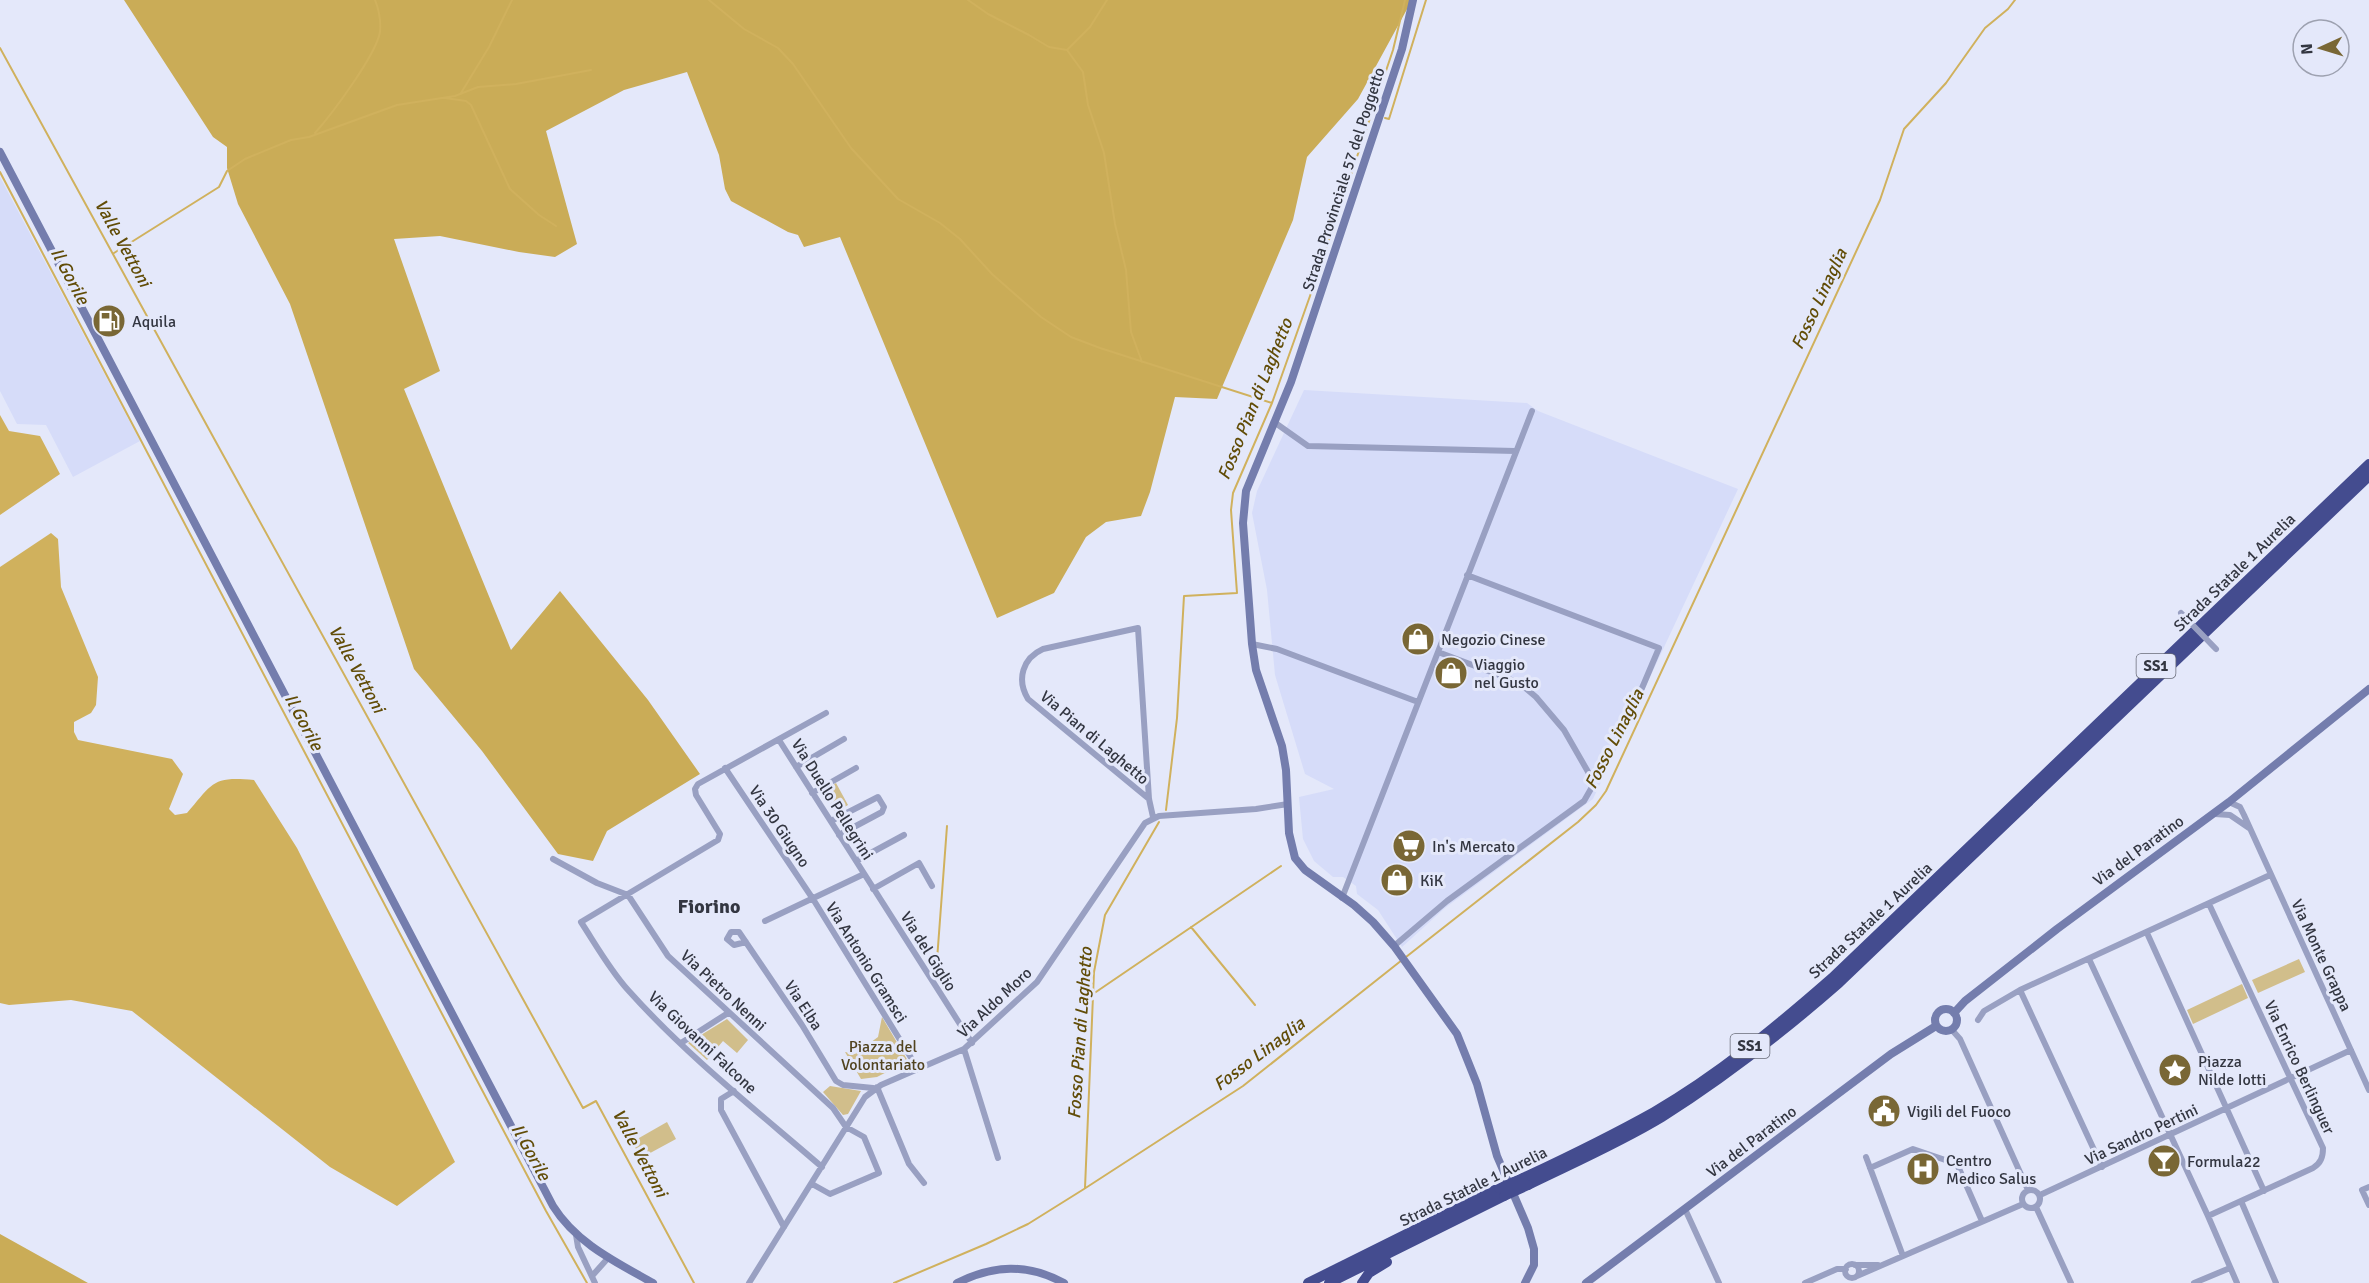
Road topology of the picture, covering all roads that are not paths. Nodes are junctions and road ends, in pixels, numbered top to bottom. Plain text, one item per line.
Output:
1 (1413, 0) edge
2 (0, 152) edge
3 (1532, 411) dead end
4 (1274, 422) junction
5 (1515, 451) junction
6 (2369, 464) edge
7 (2369, 476) edge
8 (1467, 574) junction
9 (2181, 613) dead end
10 (1252, 644) junction
11 (2216, 649) dead end
12 (1438, 652) junction
13 (2369, 689) edge
14 (1418, 702) junction
15 (826, 713) dead end
16 (1628, 721) dead end
17 (844, 739) dead end
18 (779, 740) junction
19 (796, 767) junction
20 (725, 768) junction
21 (856, 768) dead end
22 (2247, 787) junction
23 (812, 793) junction
24 (1149, 799) junction
25 (2229, 802) junction
26 (1288, 804) junction
27 (2211, 815) junction
28 (2244, 815) junction
29 (1153, 817) junction
30 (2238, 819) junction
31 (831, 821) junction
32 (2251, 830) junction
33 (839, 835) junction
34 (904, 835) dead end
35 (553, 859) dead end
36 (856, 861) junction
37 (864, 874) junction
38 (2271, 875) junction
39 (932, 886) dead end
40 (873, 889) junction
41 (628, 895) junction
42 (1342, 898) junction
43 (813, 899) junction
44 (2209, 904) junction
45 (765, 921) dead end
46 (2147, 933) junction
47 (746, 942) dead end
48 (1396, 949) junction
49 (2089, 959) junction
50 (2020, 990) junction
51 (729, 1012) junction
52 (1954, 1012) junction
53 (1978, 1020) dead end
54 (1936, 1026) junction
55 (1952, 1030) junction
56 (681, 1043) junction
57 (972, 1043) junction
58 (964, 1049) junction
59 (2351, 1050) junction
60 (918, 1069) junction
61 (2289, 1079) junction
62 (875, 1088) junction
63 (2369, 1090) edge
64 (734, 1091) junction
65 (2227, 1108) junction
66 (846, 1127) junction
67 (2170, 1135) junction
68 (1866, 1157) dead end
69 (998, 1158) dead end
70 (822, 1167) junction
71 (2102, 1167) junction
72 (1870, 1168) junction
73 (1526, 1181) junction
74 (924, 1183) dead end
75 (812, 1184) junction
76 (2369, 1187) edge
77 (2028, 1190) junction
78 (2264, 1191) junction
79 (1501, 1192) junction
80 (2040, 1195) junction
81 (2241, 1201) junction
82 (2023, 1203) junction
83 (2369, 1205) edge
84 (2036, 1207) junction
85 (1685, 1209) junction
86 (2208, 1216) junction
87 (1982, 1221) junction
88 (784, 1227) junction
89 (576, 1234) junction
90 (1412, 1243) junction
91 (1903, 1256) junction
92 (609, 1257) junction
93 (1855, 1265) junction
94 (1882, 1265) junction
95 (2230, 1268) junction
96 (592, 1276) junction
97 (1851, 1277) edge
98 (596, 1283) edge
99 (653, 1283) edge
100 (749, 1283) edge
101 (957, 1283) edge
102 (1064, 1283) edge
103 (1308, 1283) edge
104 (1329, 1283) edge
105 (1362, 1283) edge
106 (1525, 1283) edge
107 (1586, 1283) edge
108 (1719, 1283) edge
109 (1805, 1283) edge
110 (2071, 1283) edge
111 (2194, 1283) edge
112 (2237, 1283) edge
113 (2276, 1283) edge

1 - 4 main road, Strada Provinciale 57 del Poggetto
2 - 89 main road
3 - 5 street
4 - 5 street
4 - 10 main road, Strada Provinciale 57 del Poggetto
5 - 8 street
6 - 73 highway, Strada Statale 1 Aurelia / SS1
7 - 73 highway, Strada Statale 1 Aurelia / SS1
8 - 12 street
8 - 16 street
9 - 11 street, bridge
10 - 14 street
10 - 26 main road, Strada Provinciale 57 del Poggetto
12 - 14 street
12 - 48 street
13 - 22 main road, Via del Paratino
14 - 42 street
15 - 18 street
17 - 19 street
18 - 19 street, Via Duello Pellegrini
18 - 20 street
19 - 23 street, Via Duello Pellegrini
20 - 41 street
20 - 43 street, Via 30 Giugno
21 - 23 street
22 - 25 main road, Via del Paratino
22 - 28 street
23 - 31 street, Via Duello Pellegrini
24 - 24 street, Via Pian di Laghetto
24 - 29 street, Via Pian di Laghetto
25 - 27 main road, Via del Paratino
25 - 28 street, Via Monte Grappa
25 - 30 street, Via Monte Grappa
26 - 29 street
26 - 42 main road, Strada Provinciale 57 del Poggetto
27 - 30 street
27 - 52 main road, Via del Paratino
28 - 32 street, Via Monte Grappa
29 - 57 street, Via Aldo Moro
30 - 32 street, Via Monte Grappa
31 - 33 street, Via Duello Pellegrini
31 - 33 street
32 - 38 street, Via Monte Grappa
33 - 36 street, Via Duello Pellegrini
34 - 36 street
35 - 41 street
36 - 37 street, Via Duello Pellegrini
37 - 40 street, Via del Giglio
37 - 43 street
38 - 44 street
38 - 59 street, Via Monte Grappa
39 - 40 street
40 - 57 street, Via del Giglio
41 - 51 street, Via Pietro Nenni
41 - 56 street, Via Giovanni Falcone
42 - 48 main road, Strada Provinciale 57 del Poggetto
43 - 45 street
43 - 60 street, Via Antonio Gramsci
44 - 46 street
44 - 61 street, Via Enrico Berlinguer
46 - 49 street
46 - 65 street
47 - 62 street, Via Elba
48 - 106 main road, Strada Provinciale 57 del Poggetto
49 - 50 street
49 - 67 street
50 - 53 street
50 - 71 street
51 - 56 street
51 - 66 street, Via Pietro Nenni
52 - 54 main road
52 - 55 main road
54 - 55 main road
54 - 85 main road, Via del Paratino
55 - 77 street
56 - 64 street, Via Giovanni Falcone
57 - 58 street, Via Aldo Moro
58 - 60 street, Via Aldo Moro
58 - 69 street
59 - 61 street, Via Sandro Pertini
59 - 63 street, Via Monte Grappa
60 - 62 street, Via Aldo Moro
61 - 65 street, Via Sandro Pertini
61 - 78 street, Via Enrico Berlinguer
62 - 66 street
62 - 74 street
64 - 70 street, Via Giovanni Falcone
64 - 88 street
65 - 67 street, Via Sandro Pertini
65 - 78 street
66 - 70 street
66 - 75 street, Via Pietro Nenni
67 - 71 street, Via Sandro Pertini
67 - 86 street
68 - 72 street
70 - 75 street
71 - 80 street, Via Sandro Pertini
72 - 87 street
72 - 91 street
73 - 79 highway, Strada Statale 1 Aurelia / SS1, bridge
75 - 88 street
76 - 83 street
77 - 80 street
77 - 82 street
78 - 81 street, Via Enrico Berlinguer
79 - 90 highway, Strada Statale 1 Aurelia / SS1
79 - 103 highway, Strada Statale 1 Aurelia / SS1
80 - 84 street
81 - 86 street, Via Enrico Berlinguer
81 - 113 street
82 - 84 street
82 - 87 street
84 - 110 street
85 - 107 main road, Via del Paratino
85 - 108 street
86 - 95 street
87 - 91 street
88 - 100 street
89 - 92 main road
89 - 96 street
90 - 104 highway, Strada Statale 1 Aurelia / SS1
90 - 105 highway
91 - 94 street
92 - 96 street
92 - 99 main road
93 - 94 street
93 - 97 street
93 - 97 street
94 - 97 street
95 - 111 street
95 - 112 street
96 - 98 street
97 - 109 street
101 - 102 main road

